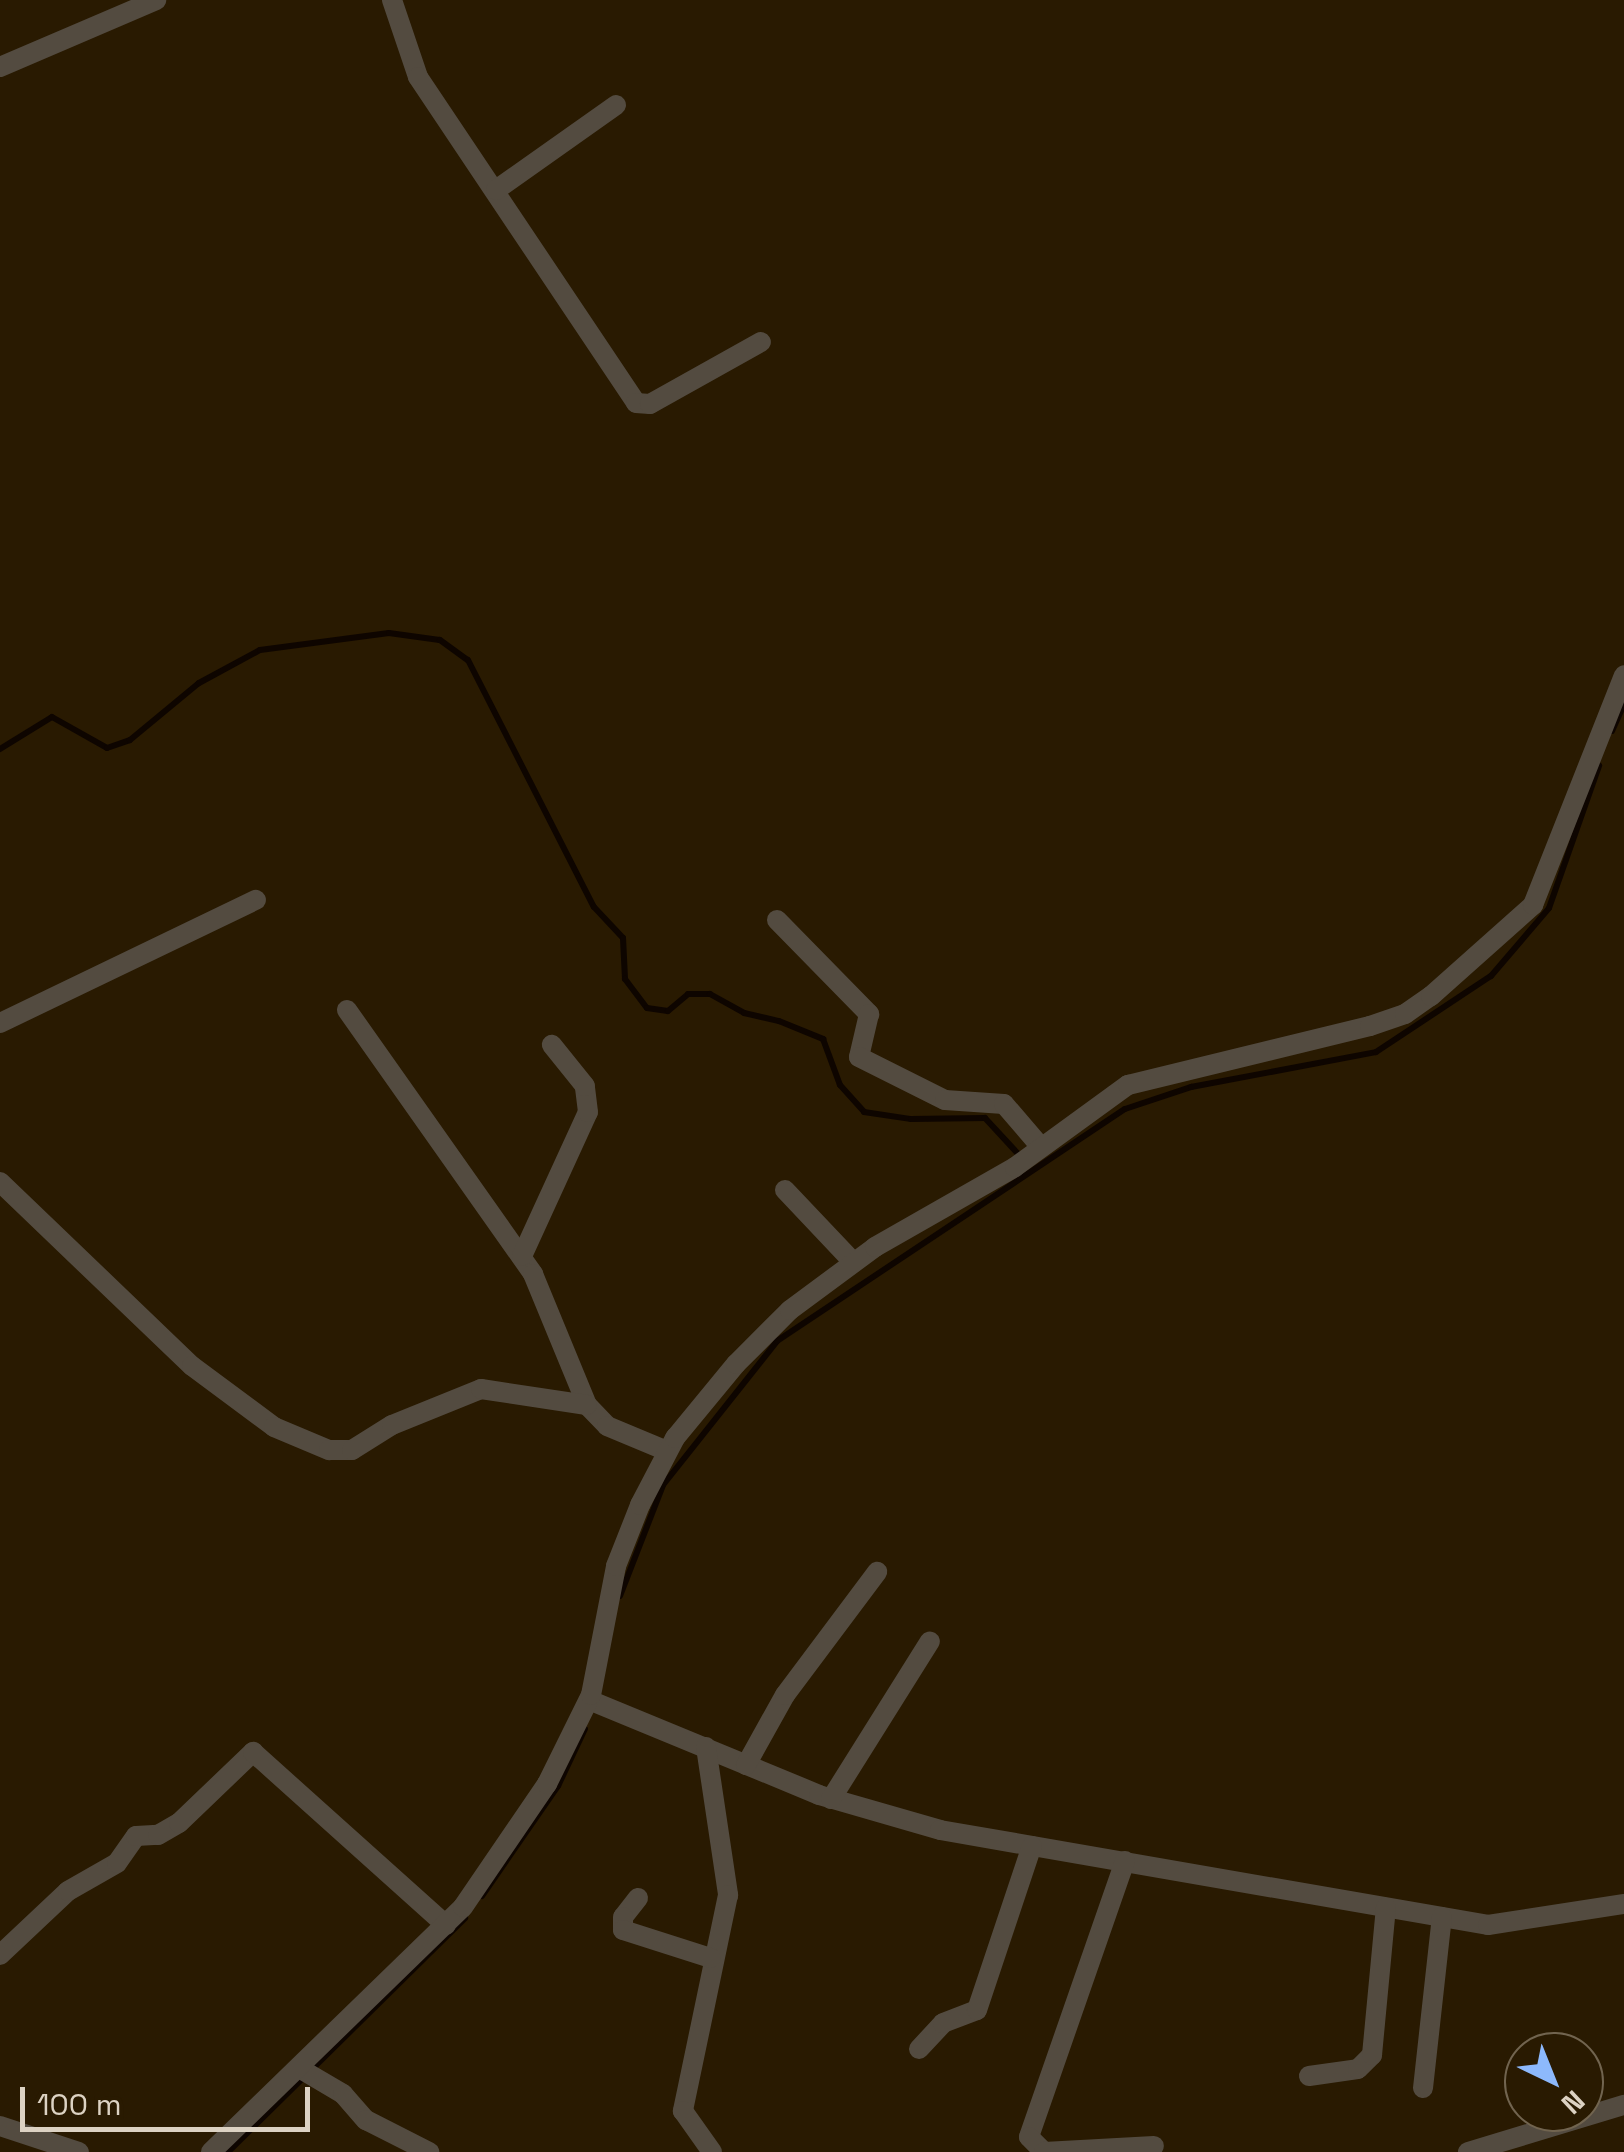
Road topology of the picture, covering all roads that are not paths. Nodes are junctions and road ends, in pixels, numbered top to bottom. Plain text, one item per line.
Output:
1 (156, 0) edge
2 (392, 0) edge
3 (0, 67) edge
4 (616, 105) dead end
5 (496, 190) junction
6 (761, 342) dead end
7 (1624, 675) edge
8 (256, 900) dead end
9 (777, 920) dead end
10 (347, 1010) dead end
11 (0, 1022) edge
12 (552, 1045) dead end
13 (1041, 1147) junction
14 (0, 1182) edge
15 (785, 1190) dead end
16 (522, 1256) junction
17 (854, 1262) junction
18 (587, 1405) junction
19 (668, 1451) junction
20 (876, 1572) dead end
21 (930, 1640) dead end
22 (601, 1704) junction
23 (706, 1748) junction
24 (746, 1765) junction
25 (831, 1799) junction
26 (1032, 1846) junction
27 (1125, 1861) junction
28 (638, 1898) dead end
29 (1624, 1904) edge
30 (1386, 1908) junction
31 (1442, 1917) junction
32 (446, 1925) junction
33 (0, 1955) edge
34 (711, 1958) junction
35 (919, 2050) dead end
36 (298, 2068) junction
37 (1309, 2076) dead end
38 (1423, 2088) dead end
39 (1624, 2105) edge
40 (0, 2126) edge
41 (43, 2145) edge
42 (1154, 2146) dead end
43 (79, 2152) edge
44 (211, 2152) edge
45 (429, 2152) edge
46 (712, 2152) edge
47 (1468, 2152) edge

1 - 3 street
2 - 5 street
4 - 5 street
5 - 6 street
7 - 13 street
8 - 11 street
9 - 13 street
10 - 16 street
12 - 16 street
13 - 17 street
14 - 18 street
15 - 17 street
16 - 18 street
17 - 19 street
18 - 19 street
19 - 22 street
20 - 24 street
21 - 25 street
22 - 23 street
22 - 32 street
23 - 24 street
23 - 34 street
24 - 25 street
25 - 26 street
26 - 27 street
26 - 35 street
27 - 30 street
27 - 42 street
28 - 34 street
29 - 31 street
30 - 31 street
30 - 37 street
31 - 38 street
32 - 33 street
32 - 36 street
34 - 46 street
36 - 44 street
36 - 45 street
39 - 47 street
40 - 41 street
41 - 43 street

